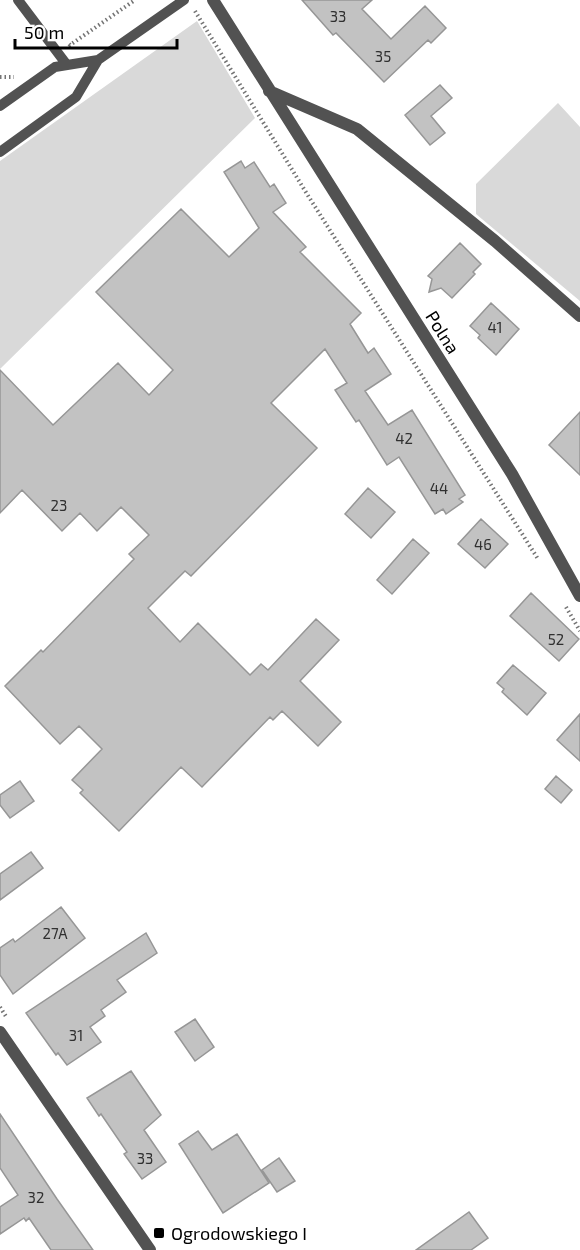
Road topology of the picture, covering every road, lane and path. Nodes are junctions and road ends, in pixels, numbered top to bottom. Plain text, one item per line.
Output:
1 (18, 0) edge
2 (135, 0) edge
3 (184, 0) edge
4 (213, 0) edge
5 (193, 8) dead end
6 (65, 38) dead end
7 (98, 60) junction
8 (67, 65) junction
9 (269, 91) junction
10 (0, 106) edge
11 (0, 152) edge
12 (580, 316) edge
13 (543, 567) dead end
14 (580, 596) edge
15 (565, 604) dead end
16 (580, 632) edge
17 (0, 1032) edge
18 (150, 1250) edge

1 - 8 lane
2 - 6 path
3 - 7 lane
4 - 9 street, Polna
5 - 13 path
7 - 8 lane
7 - 11 lane
8 - 10 lane
9 - 12 street
9 - 14 street, Polna
15 - 16 path
17 - 18 street

